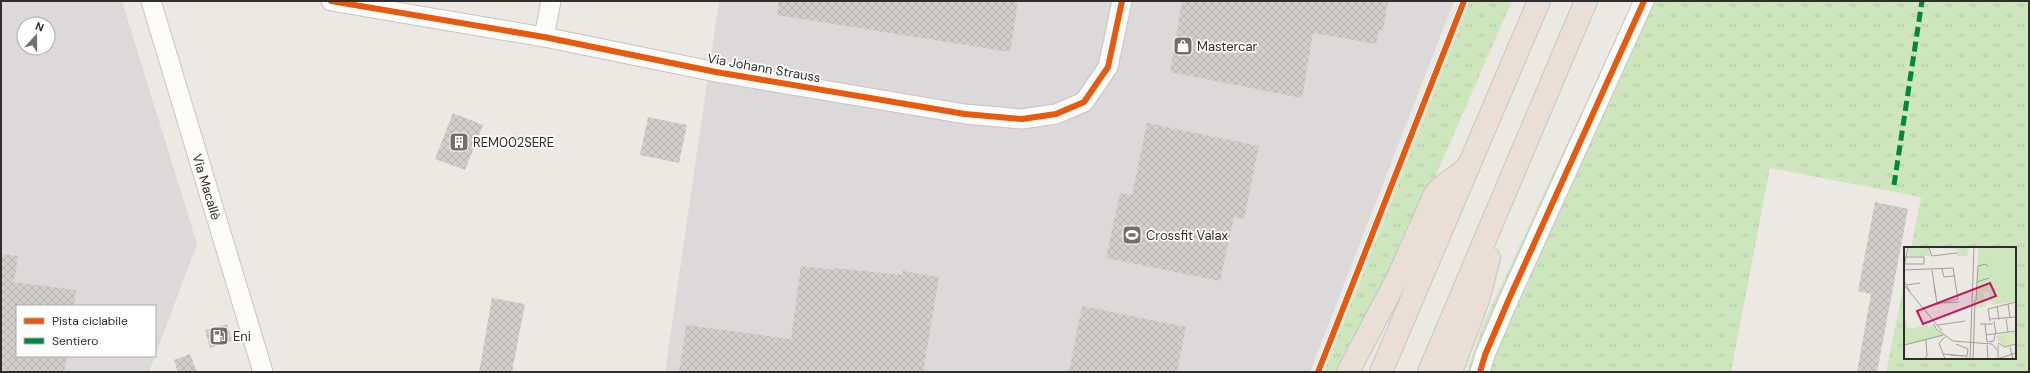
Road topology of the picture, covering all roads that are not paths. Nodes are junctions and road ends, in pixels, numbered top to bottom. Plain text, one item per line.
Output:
1 (151, 1) edge
2 (331, 1) edge
3 (551, 1) edge
4 (1122, 1) edge
5 (1539, 1) edge
6 (1586, 1) edge
7 (1644, 1) edge
8 (544, 37) junction
9 (1472, 160) junction
10 (1512, 176) junction
11 (264, 372) edge
12 (1348, 372) edge
13 (1381, 372) edge
14 (1428, 372) edge
15 (1451, 372) edge
16 (1480, 372) edge

1 - 11 street, Via Macallè
2 - 8 street, Via Johann Strauss
3 - 8 street
4 - 8 street, Via Johann Strauss
5 - 9 highway
6 - 10 highway
7 - 16 street
9 - 12 highway
9 - 13 highway
10 - 14 highway
10 - 15 highway

